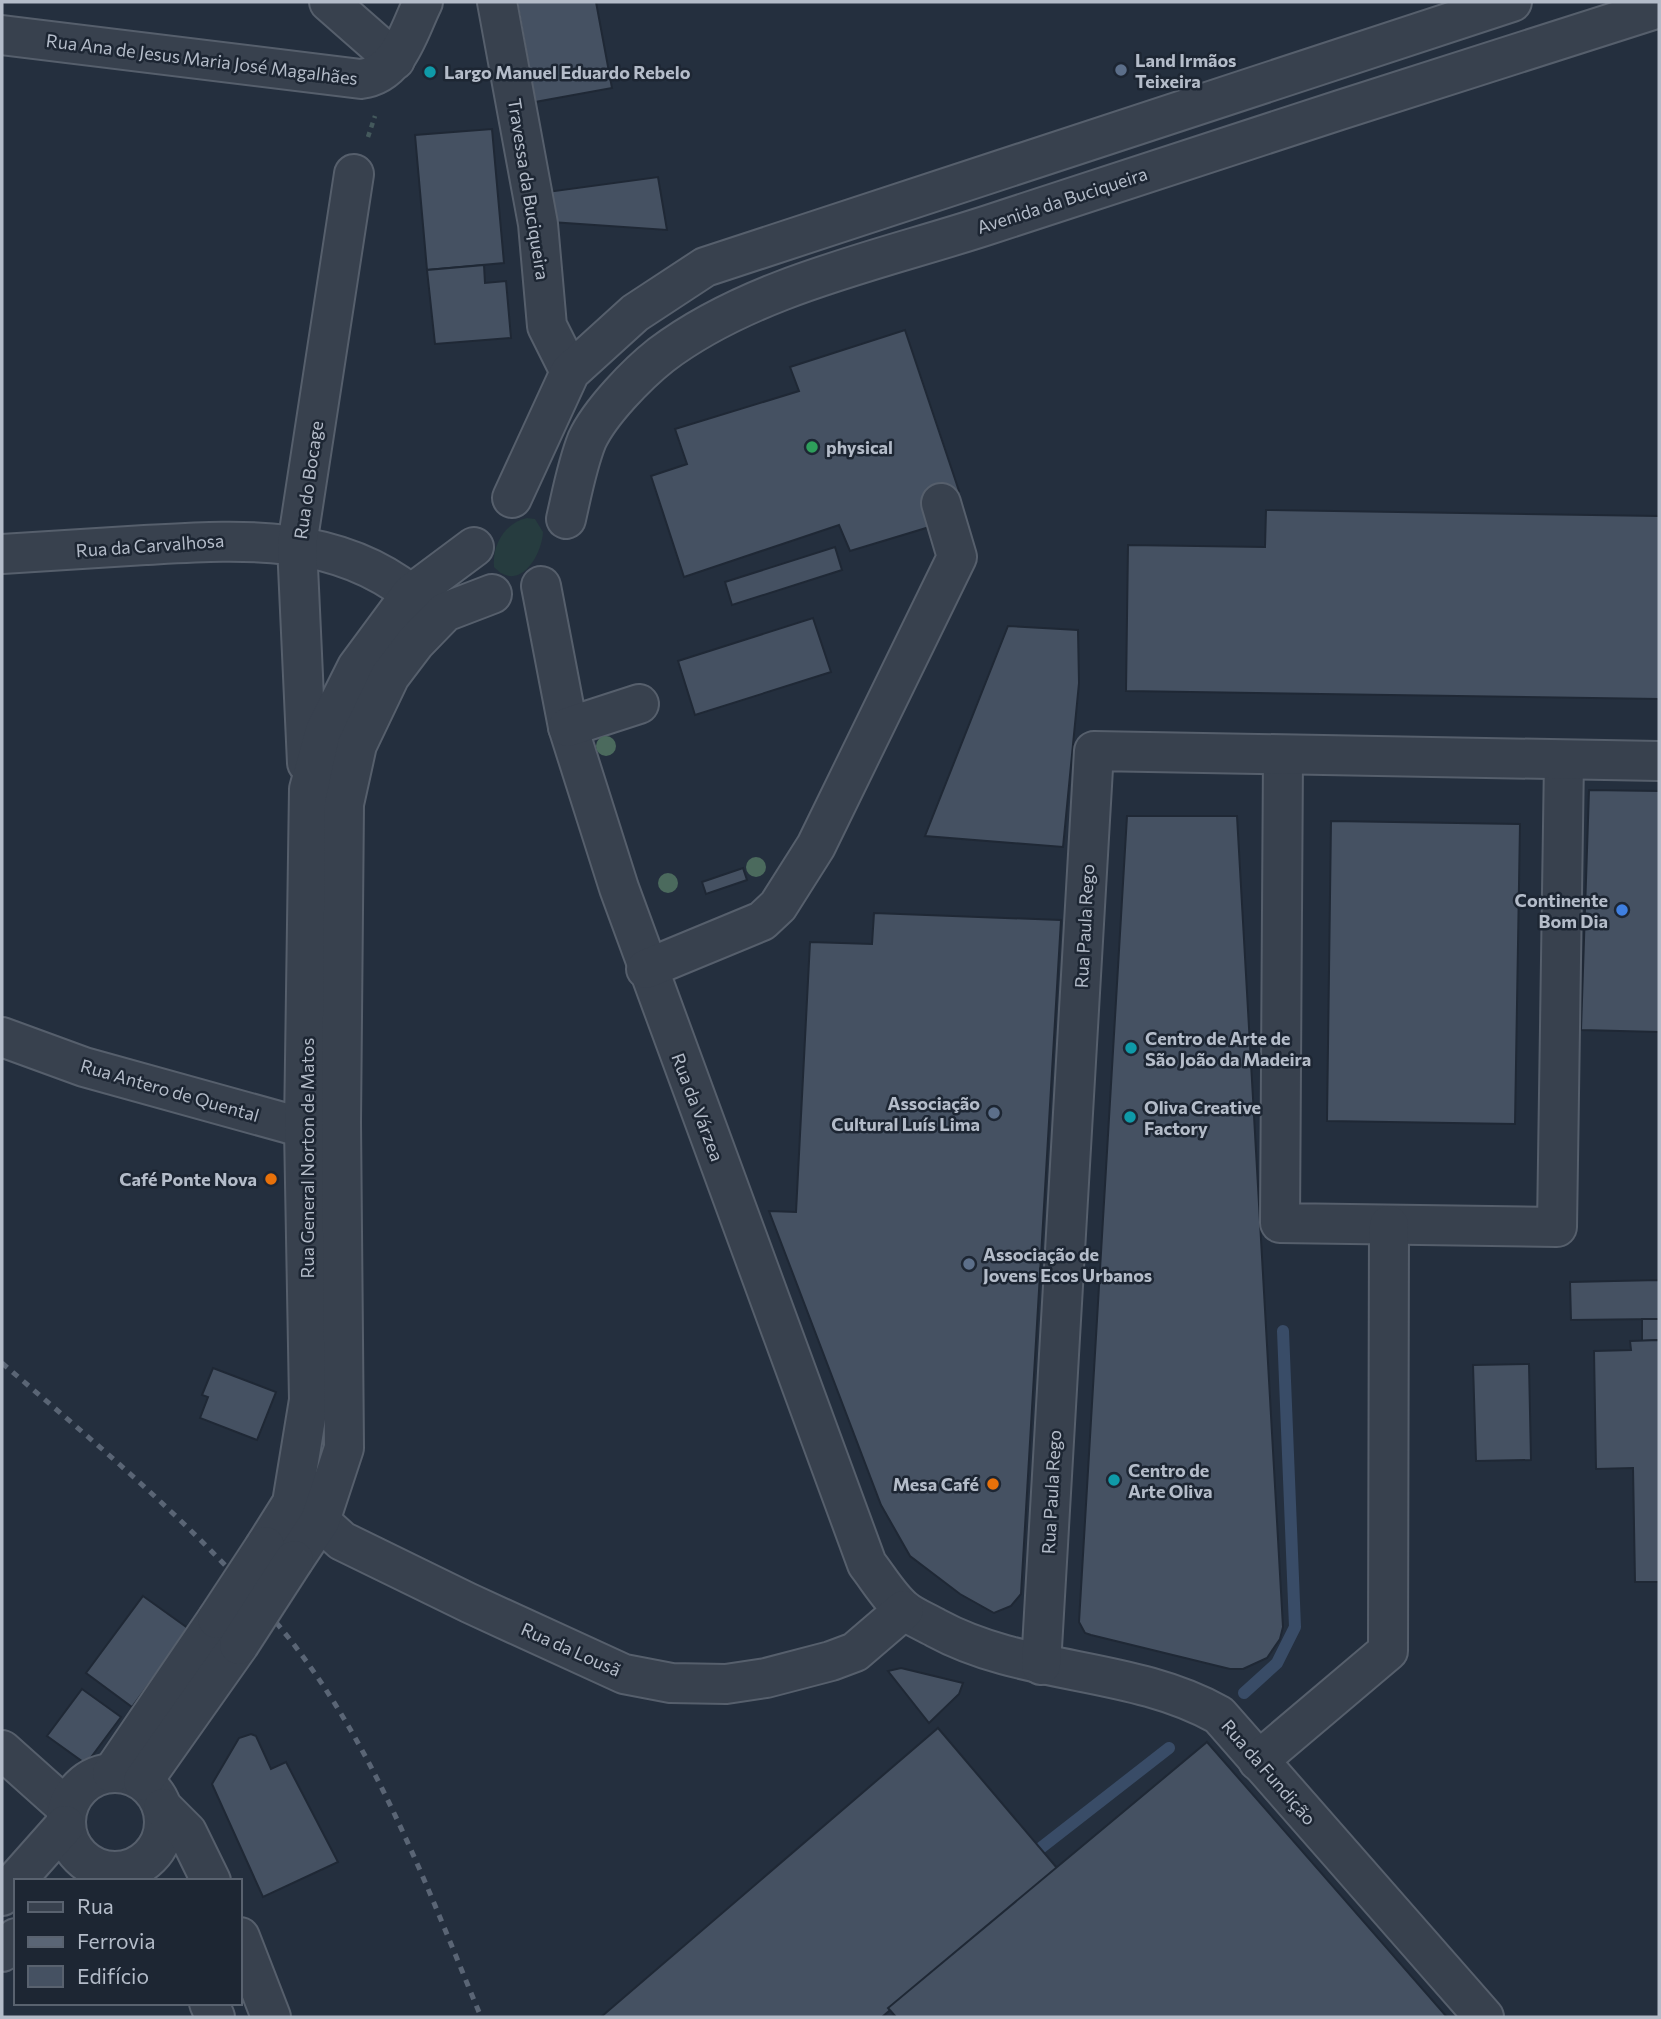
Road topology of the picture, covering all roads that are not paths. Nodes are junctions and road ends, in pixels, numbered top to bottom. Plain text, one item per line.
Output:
1 (329, 2) edge
2 (423, 2) edge
3 (496, 2) edge
4 (1512, 2) edge
5 (1659, 8) edge
6 (2, 35) edge
7 (396, 60) junction
8 (354, 174) dead end
9 (570, 372) junction
10 (512, 498) junction
11 (941, 503) dead end
12 (297, 545) junction
13 (474, 547) junction
14 (2, 554) edge
15 (557, 554) junction
16 (411, 594) junction
17 (492, 594) junction
18 (639, 704) dead end
19 (568, 727) junction
20 (1283, 756) junction
21 (1564, 760) junction
22 (1659, 761) edge
23 (309, 789) junction
24 (646, 969) junction
25 (2, 1037) edge
26 (323, 1126) junction
27 (1389, 1225) junction
28 (306, 1512) junction
29 (904, 1610) junction
30 (1041, 1665) junction
31 (2, 1750) edge
32 (1258, 1760) junction
33 (139, 1787) junction
34 (66, 1816) junction
35 (118, 1875) edge
36 (16, 1879) edge
37 (210, 1879) edge
38 (14, 1881) edge
39 (2, 1896) edge
40 (242, 1942) edge
41 (271, 2017) edge
42 (1484, 2017) edge

1 - 7 street
2 - 7 street
3 - 9 street, Travessa da Buciqueira
4 - 9 street
5 - 15 street, Avenida da Buciqueira
6 - 7 street, Rua Ana de Jesus Maria José Magalhães
8 - 12 street, Rua do Bocage
9 - 10 street
10 - 13 street, Rua General Norton de Matos
10 - 15 street
11 - 24 street
12 - 14 street, Rua da Carvalhosa
12 - 16 street, Rua da Carvalhosa
12 - 23 street, Rua do Bocage
13 - 16 street, Rua General Norton de Matos
13 - 17 street
15 - 17 street, Rua General Norton de Matos
15 - 19 street, Rua da Várzea
16 - 23 street, Rua General Norton de Matos
17 - 26 street, Rua General Norton de Matos
18 - 19 street
19 - 24 street, Rua da Várzea
20 - 21 street, Rua Paula Rego
20 - 27 street
20 - 30 street, Rua Paula Rego
21 - 22 street, Rua Paula Rego
21 - 27 street
23 - 26 street, Rua General Norton de Matos
24 - 29 street, Rua da Várzea
25 - 26 street, Rua Antero de Quental
26 - 28 street, Rua General Norton de Matos
27 - 32 street
28 - 29 street, Rua da Lousã
28 - 33 street, Rua General Norton de Matos, bridge
29 - 30 street, Rua da Fundição
30 - 32 street, Rua da Fundição
31 - 34 street
32 - 42 street, Rua da Fundição
33 - 34 street
33 - 35 street
33 - 37 street
34 - 35 street
34 - 36 street
38 - 39 street
40 - 41 street

